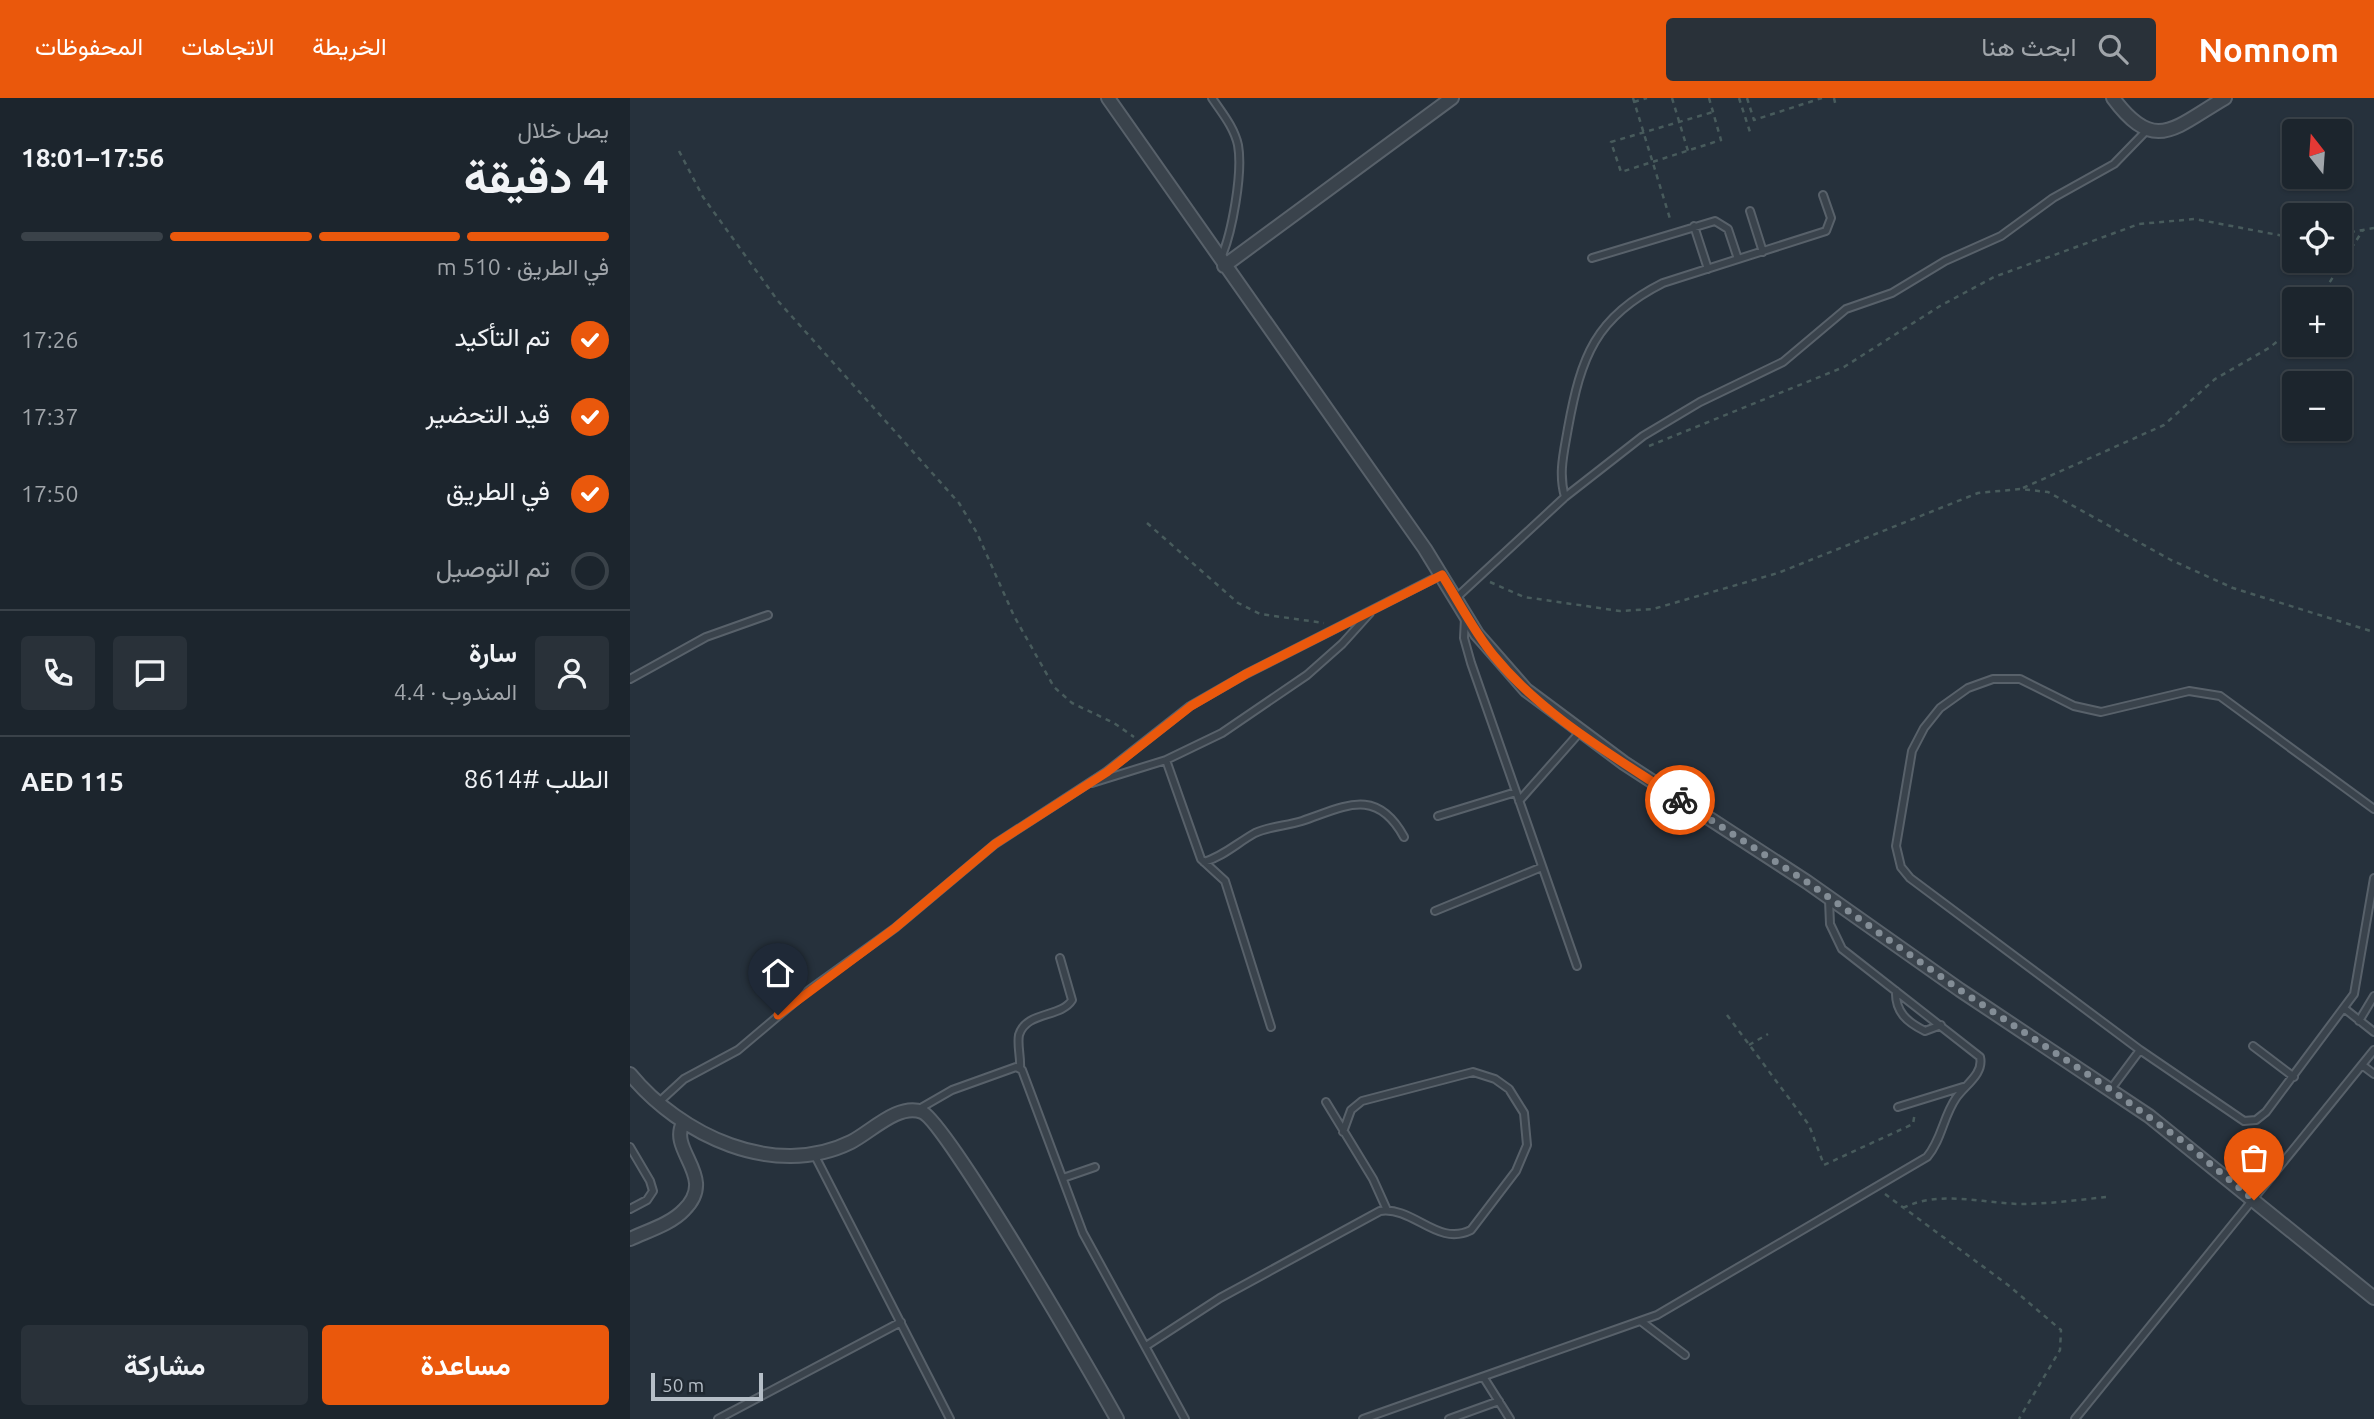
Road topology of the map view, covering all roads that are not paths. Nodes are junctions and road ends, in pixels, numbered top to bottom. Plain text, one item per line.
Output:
1 (1108, 98) edge
2 (1212, 98) edge
3 (1452, 98) edge
4 (2113, 98) edge
5 (2225, 98) edge
6 (2147, 131) junction
7 (1823, 195) dead end
8 (1750, 211) dead end
9 (1694, 226) junction
10 (1763, 252) junction
11 (1592, 258) dead end
12 (1738, 259) junction
13 (1222, 263) junction
14 (1708, 269) junction
15 (1565, 497) junction
16 (1442, 575) junction
17 (1456, 598) junction
18 (1373, 610) junction
19 (1465, 613) junction
20 (768, 615) dead end
21 (630, 679) edge
22 (1580, 732) junction
23 (1166, 761) junction
24 (1087, 785) junction
25 (1516, 792) junction
26 (1519, 801) junction
27 (2374, 810) edge
28 (1438, 816) dead end
29 (1404, 837) dead end
30 (1204, 862) junction
31 (1542, 867) junction
32 (2374, 878) edge
33 (1829, 898) junction
34 (1436, 911) dead end
35 (1060, 958) dead end
36 (1577, 966) dead end
37 (1896, 991) junction
38 (2374, 996) edge
39 (2345, 1010) junction
40 (2360, 1021) junction
41 (1941, 1025) junction
42 (1271, 1027) dead end
43 (2374, 1032) edge
44 (2253, 1045) dead end
45 (2140, 1050) junction
46 (2374, 1050) edge
47 (2362, 1065) junction
48 (1020, 1068) junction
49 (630, 1074) edge
50 (2374, 1074) edge
51 (2294, 1077) junction
52 (1965, 1087) junction
53 (2110, 1089) junction
54 (1326, 1102) dead end
55 (658, 1103) junction
56 (1898, 1107) dead end
57 (917, 1111) junction
58 (683, 1123) junction
59 (1343, 1132) junction
60 (630, 1147) edge
61 (814, 1154) junction
62 (1095, 1167) dead end
63 (1063, 1178) junction
64 (2254, 1200) junction
65 (630, 1209) edge
66 (1387, 1210) junction
67 (630, 1239) edge
68 (2374, 1298) edge
69 (901, 1322) junction
70 (1643, 1322) junction
71 (1146, 1346) junction
72 (1685, 1355) dead end
73 (1484, 1378) junction
74 (1499, 1401) junction
75 (718, 1419) edge
76 (950, 1419) edge
77 (1117, 1419) edge
78 (1185, 1419) edge
79 (1363, 1419) edge
80 (1449, 1419) edge
81 (1510, 1419) edge
82 (2075, 1419) edge

1 - 13 street
2 - 13 lane
3 - 13 street
4 - 6 street
5 - 6 street
6 - 15 lane
7 - 10 lane
8 - 10 lane
9 - 11 lane
9 - 12 lane
9 - 14 lane
10 - 12 lane
12 - 14 lane
13 - 16 street
14 - 15 lane
15 - 17 lane
16 - 17 street
16 - 18 lane
17 - 19 street
18 - 23 lane
18 - 24 lane
19 - 22 street
19 - 25 lane
20 - 21 lane
22 - 26 lane
22 - 33 street
23 - 24 lane
23 - 30 lane
24 - 55 lane
25 - 26 lane
25 - 28 lane
26 - 31 lane
27 - 45 lane
29 - 30 lane
30 - 42 lane
31 - 34 lane
31 - 36 lane
32 - 39 lane
33 - 37 lane
33 - 53 street
35 - 48 lane
37 - 41 lane
37 - 41 lane
38 - 40 lane
39 - 40 lane
39 - 51 lane
40 - 43 lane
41 - 52 lane
44 - 51 lane
45 - 51 lane
45 - 53 lane
46 - 47 lane
47 - 50 lane
47 - 64 lane
48 - 57 lane
48 - 63 lane
49 - 55 street
52 - 56 lane
52 - 70 lane
53 - 64 street
54 - 59 lane
55 - 58 street
57 - 61 street
57 - 77 street
58 - 61 street
58 - 67 street
59 - 66 lane
59 - 66 lane
60 - 65 lane
61 - 69 lane
62 - 63 lane
63 - 71 lane
64 - 68 street
64 - 82 lane
66 - 71 lane
69 - 75 lane
69 - 76 lane
70 - 72 lane
70 - 73 lane
71 - 78 lane
73 - 74 lane
73 - 79 lane
74 - 80 lane
74 - 81 lane

